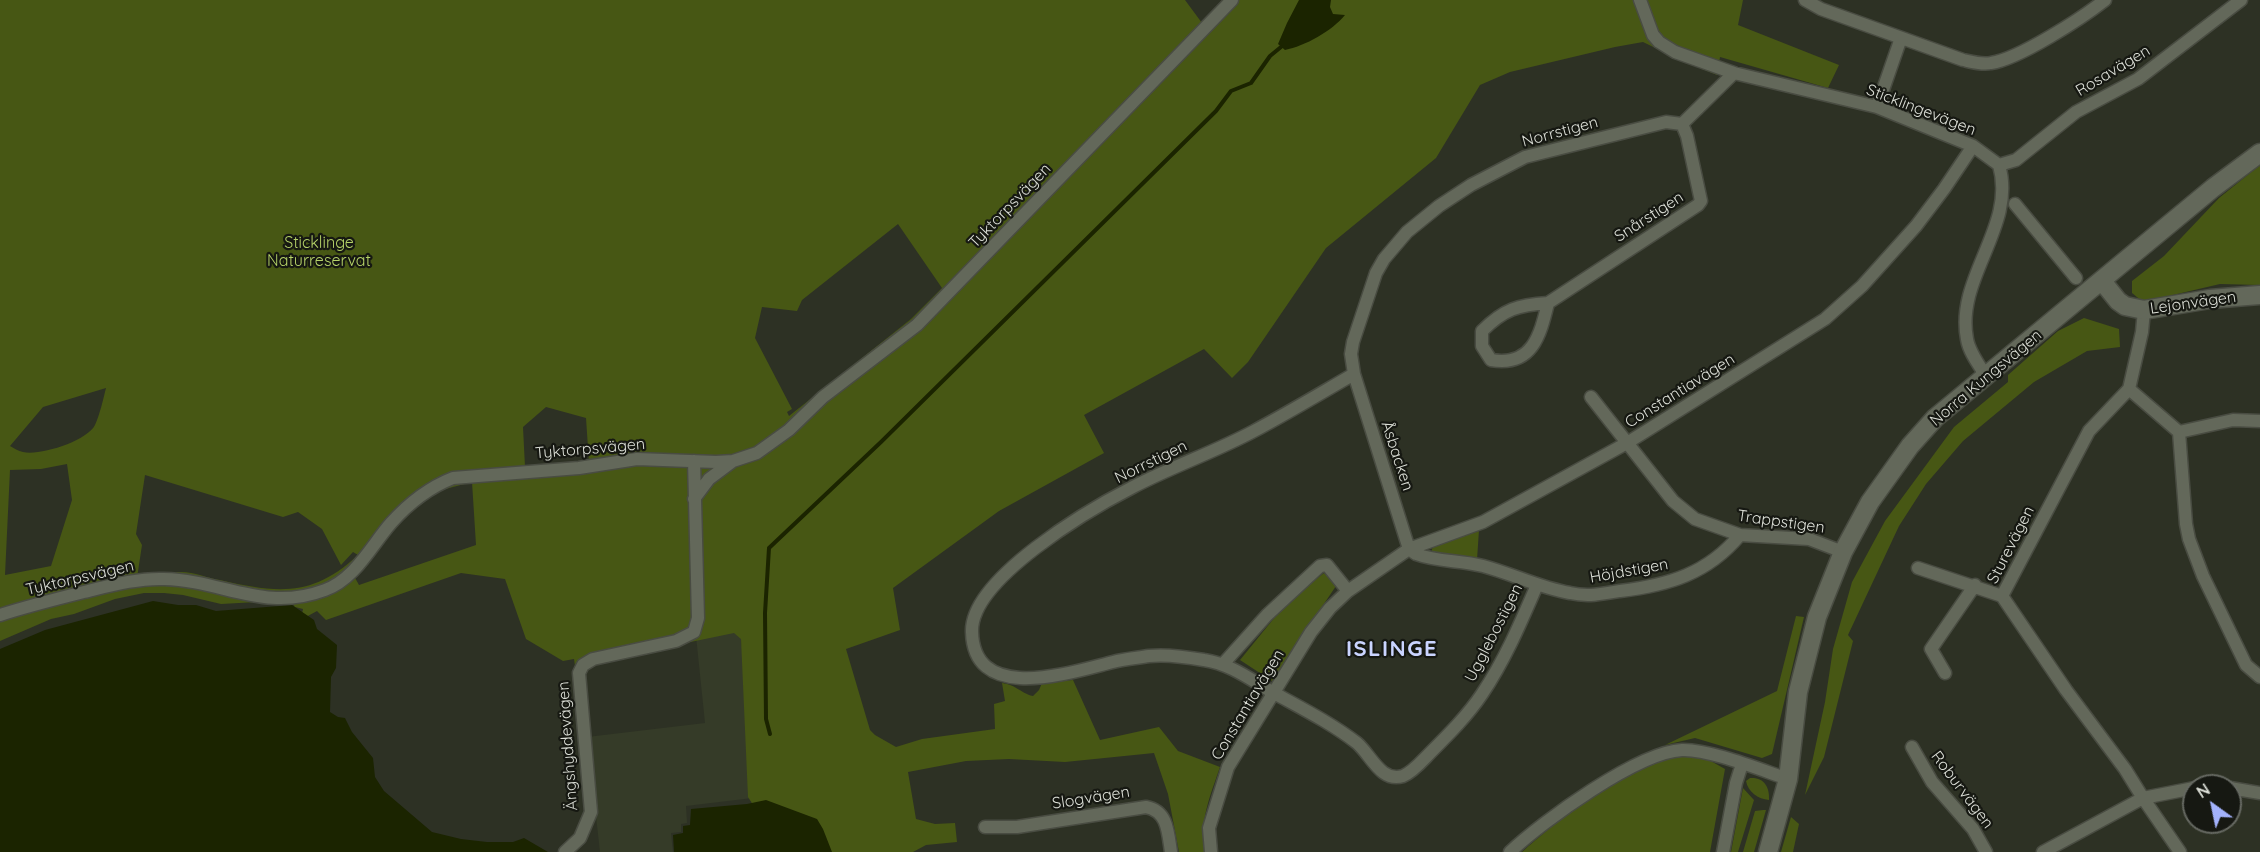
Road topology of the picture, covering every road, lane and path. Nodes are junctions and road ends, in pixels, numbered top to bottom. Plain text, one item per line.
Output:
1 (1232, 0) edge
2 (1640, 0) edge
3 (1805, 0) edge
4 (2105, 0) edge
5 (2241, 0) edge
6 (1901, 38) junction
7 (1734, 73) junction
8 (1877, 107) junction
9 (1682, 124) junction
10 (1973, 146) junction
11 (2260, 153) edge
12 (1999, 165) junction
13 (2014, 204) dead end
14 (2076, 278) dead end
15 (2102, 281) junction
16 (2260, 295) edge
17 (1548, 303) junction
18 (2144, 310) junction
19 (1354, 374) junction
20 (1986, 376) junction
21 (2129, 388) junction
22 (1591, 398) dead end
23 (2260, 421) edge
24 (2179, 432) junction
25 (1627, 443) junction
26 (733, 460) junction
27 (694, 461) junction
28 (694, 499) junction
29 (1740, 535) junction
30 (1409, 549) junction
31 (1843, 552) junction
32 (1918, 568) dead end
33 (1537, 585) junction
34 (1975, 585) junction
35 (1348, 591) junction
36 (2002, 596) junction
37 (0, 615) edge
38 (1223, 664) junction
39 (1945, 673) dead end
40 (2260, 677) edge
41 (1274, 693) junction
42 (1912, 747) dead end
43 (1742, 764) junction
44 (1407, 774) joint
45 (1788, 780) junction
46 (2182, 790) edge
47 (2242, 790) edge
48 (2260, 793) edge
49 (2143, 798) junction
50 (985, 827) dead end
51 (565, 852) edge
52 (1171, 852) edge
53 (1211, 852) edge
54 (1510, 852) edge
55 (1724, 852) edge
56 (1768, 852) edge
57 (1986, 852) edge
58 (2043, 852) edge
59 (2180, 852) edge

1 - 26 street, Tyktorpsvägen
2 - 7 street, Sticklingevägen
3 - 6 street
4 - 6 street
5 - 12 street, Rosavägen
6 - 8 street
7 - 8 street, Sticklingevägen
7 - 9 street
8 - 10 street, Sticklingevägen
9 - 17 street, Snårstigen
9 - 19 street, Norrstigen
10 - 12 street, Sticklingevägen
10 - 25 street, Constantiavägen
11 - 15 main road, Norra Kungsvägen
12 - 20 street
13 - 14 street
15 - 18 main road, Lejonvägen
15 - 20 main road, Norra Kungsvägen
16 - 18 main road, Lejonvägen
17 - 17 street, Snårstigen
18 - 21 street, Sturevägen
19 - 30 street, Åsbacken
19 - 38 street, Norrstigen
20 - 31 main road, Norra Kungsvägen
21 - 24 street
21 - 36 street, Sturevägen
22 - 25 street, Trappstigen
23 - 24 street
24 - 40 street
25 - 29 street, Trappstigen
25 - 30 street, Constantiavägen
26 - 27 street, Tyktorpsvägen
26 - 28 street
27 - 28 street, Ängshyddevägen
27 - 37 street, Tyktorpsvägen
28 - 51 street, Ängshyddevägen
29 - 31 street, Trappstigen
29 - 33 street, Höjdstigen
30 - 33 street, Höjdstigen
30 - 35 street, Constantiavägen
31 - 45 main road, Norra Kungsvägen
32 - 34 street
33 - 44 street, Ugglebostigen
34 - 36 street
34 - 39 street
35 - 38 street
35 - 41 street, Constantiavägen
36 - 49 street, Sturevägen
38 - 41 street, Norrstigen
41 - 44 street, Norrstigen
41 - 53 street, Constantiavägen
42 - 57 street, Roburvägen
43 - 45 street
43 - 54 street
43 - 55 street
45 - 56 main road, Norra Kungsvägen
46 - 49 street
47 - 48 street
49 - 58 street
49 - 59 street, Sturevägen
50 - 52 street, Slogvägen

